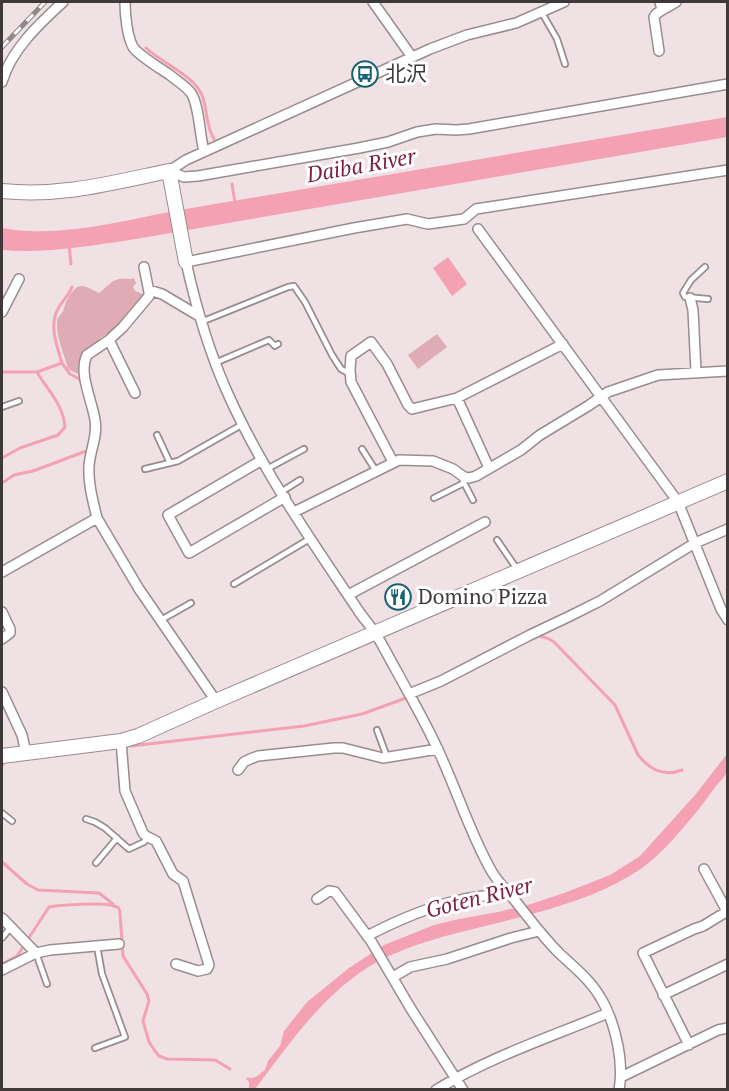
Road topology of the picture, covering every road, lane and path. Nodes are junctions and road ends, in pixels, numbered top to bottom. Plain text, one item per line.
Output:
1 (63, 2) edge
2 (124, 2) edge
3 (373, 2) edge
4 (564, 2) edge
5 (676, 2) edge
6 (661, 6) edge
7 (546, 8) edge
8 (659, 51) dead end
9 (412, 57) junction
10 (566, 64) dead end
11 (2, 82) edge
12 (728, 84) edge
13 (204, 152) junction
14 (728, 170) edge
15 (170, 177) junction
16 (2, 191) edge
17 (478, 229) dead end
18 (185, 260) junction
19 (144, 267) dead end
20 (705, 267) dead end
21 (19, 279) dead end
22 (149, 290) junction
23 (690, 298) junction
24 (708, 299) dead end
25 (2, 312) edge
26 (200, 319) junction
27 (109, 340) junction
28 (278, 344) dead end
29 (563, 344) junction
30 (215, 363) junction
31 (728, 370) edge
32 (696, 372) junction
33 (350, 374) junction
34 (135, 393) dead end
35 (601, 396) junction
36 (458, 398) junction
37 (19, 401) dead end
38 (2, 406) edge
39 (243, 424) junction
40 (157, 435) dead end
41 (304, 449) dead end
42 (363, 449) dead end
43 (393, 462) junction
44 (170, 463) junction
45 (265, 465) junction
46 (489, 468) junction
47 (145, 469) dead end
48 (376, 471) junction
49 (300, 480) dead end
50 (464, 480) junction
51 (728, 481) edge
52 (283, 495) junction
53 (434, 498) dead end
54 (473, 500) dead end
55 (678, 502) junction
56 (294, 512) junction
57 (96, 518) junction
58 (484, 522) dead end
59 (728, 529) edge
60 (311, 538) junction
61 (497, 540) dead end
62 (695, 543) junction
63 (519, 571) junction
64 (2, 572) edge
65 (234, 584) dead end
66 (348, 595) junction
67 (190, 603) dead end
68 (2, 612) edge
69 (161, 620) junction
70 (728, 620) edge
71 (375, 633) junction
72 (2, 639) edge
73 (2, 692) edge
74 (409, 694) junction
75 (216, 701) junction
76 (377, 730) dead end
77 (121, 741) junction
78 (438, 749) junction
79 (26, 753) junction
80 (2, 756) edge
81 (387, 757) junction
82 (238, 770) dead end
83 (2, 813) edge
84 (87, 819) dead end
85 (12, 821) dead end
86 (148, 837) junction
87 (117, 838) junction
88 (96, 863) dead end
89 (704, 870) dead end
90 (510, 895) junction
91 (317, 899) dead end
92 (727, 912) edge
93 (2, 918) edge
94 (11, 927) junction
95 (537, 929) junction
96 (2, 938) edge
97 (369, 938) junction
98 (119, 944) dead end
99 (97, 946) junction
100 (36, 953) junction
101 (176, 964) dead end
102 (728, 964) edge
103 (2, 970) edge
104 (392, 975) junction
105 (47, 984) dead end
106 (663, 995) junction
107 (608, 1013) junction
108 (728, 1028) edge
109 (689, 1045) junction
110 (95, 1048) dead end
111 (456, 1077) junction
112 (621, 1077) junction
113 (436, 1089) edge
114 (463, 1089) edge
115 (619, 1089) edge

1 - 11 street
2 - 13 street
3 - 9 street
4 - 7 street
5 - 6 street
6 - 8 street
7 - 9 street
7 - 10 lane
9 - 13 street
12 - 15 street
13 - 15 street
14 - 18 street
15 - 16 street
15 - 18 street
17 - 29 street
18 - 26 street
19 - 22 street
20 - 23 lane
21 - 25 street
22 - 26 street
22 - 27 street
23 - 24 lane
23 - 32 street
26 - 30 street
26 - 33 lane
27 - 34 street
27 - 57 street
28 - 30 lane
29 - 35 street
29 - 36 street
30 - 39 street
31 - 32 street
32 - 35 street
33 - 36 street
33 - 43 street
35 - 46 street
35 - 55 street
36 - 46 street
37 - 38 lane
39 - 44 lane
39 - 45 street
40 - 44 lane
41 - 45 lane
42 - 48 lane
43 - 48 street
43 - 50 street
44 - 47 lane
45 - 52 street
45 - 52 street
46 - 50 street
48 - 56 street
49 - 52 lane
50 - 53 lane
50 - 54 lane
51 - 55 street
52 - 56 street
55 - 62 street
55 - 63 street
56 - 60 street
57 - 64 street
57 - 69 street
58 - 66 street
59 - 62 street
60 - 65 lane
60 - 66 street
61 - 63 lane
62 - 70 street
62 - 74 street
63 - 71 street
66 - 71 street
67 - 69 lane
68 - 72 street
69 - 75 street
71 - 74 street
71 - 75 street
73 - 79 street
74 - 78 street
75 - 77 street
76 - 81 lane
77 - 79 street
77 - 86 street
78 - 81 street
78 - 90 street
79 - 80 street
81 - 82 street
83 - 85 lane
84 - 87 lane
86 - 87 lane
86 - 101 street
87 - 88 lane
89 - 92 street
90 - 95 street
90 - 97 street
91 - 97 street
92 - 106 street
93 - 94 street
94 - 96 lane
94 - 100 street
95 - 104 street
95 - 107 street
97 - 104 street
98 - 99 street
99 - 100 street
99 - 110 lane
100 - 103 street
100 - 105 lane
102 - 106 street
104 - 111 street
106 - 109 street
107 - 111 street
107 - 112 street
108 - 109 street
109 - 112 street
111 - 113 street
111 - 114 street
112 - 115 street

